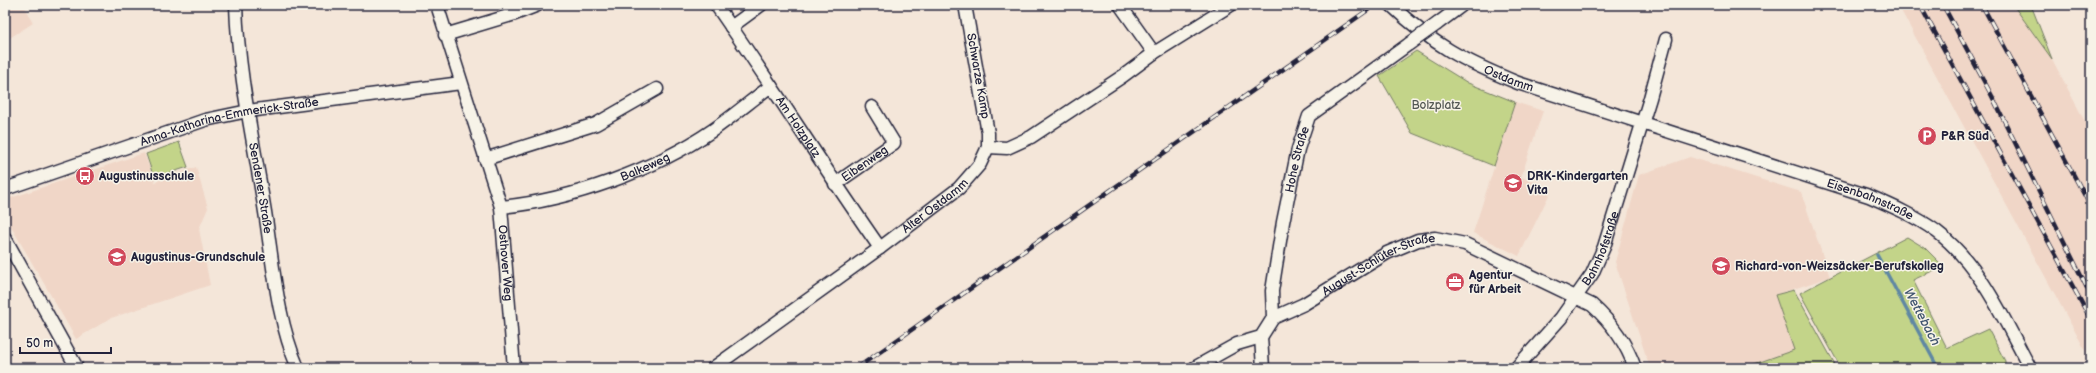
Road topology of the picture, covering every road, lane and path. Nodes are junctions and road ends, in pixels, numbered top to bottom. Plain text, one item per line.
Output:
1 (236, 5) edge
2 (437, 5) edge
3 (538, 5) edge
4 (716, 5) edge
5 (761, 5) edge
6 (966, 5) edge
7 (1120, 5) edge
8 (1231, 5) edge
9 (1391, 5) edge
10 (1461, 6) dead end
11 (731, 27) junction
12 (445, 35) junction
13 (1666, 39) dead end
14 (1154, 53) junction
15 (461, 83) junction
16 (771, 86) junction
17 (657, 89) dead end
18 (872, 107) dead end
19 (248, 111) junction
20 (1642, 123) junction
21 (988, 147) junction
22 (485, 159) junction
23 (835, 184) junction
24 (5, 189) edge
25 (501, 207) junction
26 (5, 238) edge
27 (880, 248) junction
28 (1576, 298) junction
29 (1273, 318) junction
30 (1262, 337) junction
31 (76, 368) edge
32 (298, 368) edge
33 (514, 368) edge
34 (713, 368) edge
35 (1194, 368) edge
36 (1263, 368) edge
37 (1516, 368) edge
38 (1636, 368) edge
39 (2030, 368) edge

1 - 19 street, Sendener Straße
2 - 12 street, Osthover Weg
3 - 12 street
4 - 11 street, Am Holzplatz
5 - 11 street
6 - 21 street, Schwarze Kamp
7 - 14 street
8 - 14 street
9 - 20 street, Ostdamm
10 - 29 street, Hohe Straße, bridge
11 - 16 street, Am Holzplatz
12 - 15 street, Osthover Weg
13 - 20 street, Bahnhofstraße
14 - 21 street
15 - 19 street, Anna-Katharina-Emmerick-Straße
15 - 22 street, Osthover Weg
16 - 23 street, Am Holzplatz
16 - 25 street, Balkeweg
17 - 22 street
18 - 23 street, Eibenweg
19 - 24 street, Anna-Katharina-Emmerick-Straße
19 - 32 street, Sendener Straße
20 - 28 street, Bahnhofstraße
20 - 39 street, Eisenbahnstraße
21 - 27 street, Alter Ostdamm
22 - 25 street, Osthover Weg
23 - 27 street, Am Holzplatz
25 - 33 street, Osthover Weg
26 - 31 street
27 - 34 street, Alter Ostdamm
28 - 29 street, August-Schlüter-Straße
28 - 37 street, Bahnhofstraße
28 - 38 street, August-Schlüter-Straße
29 - 30 street
30 - 35 street
30 - 36 street

